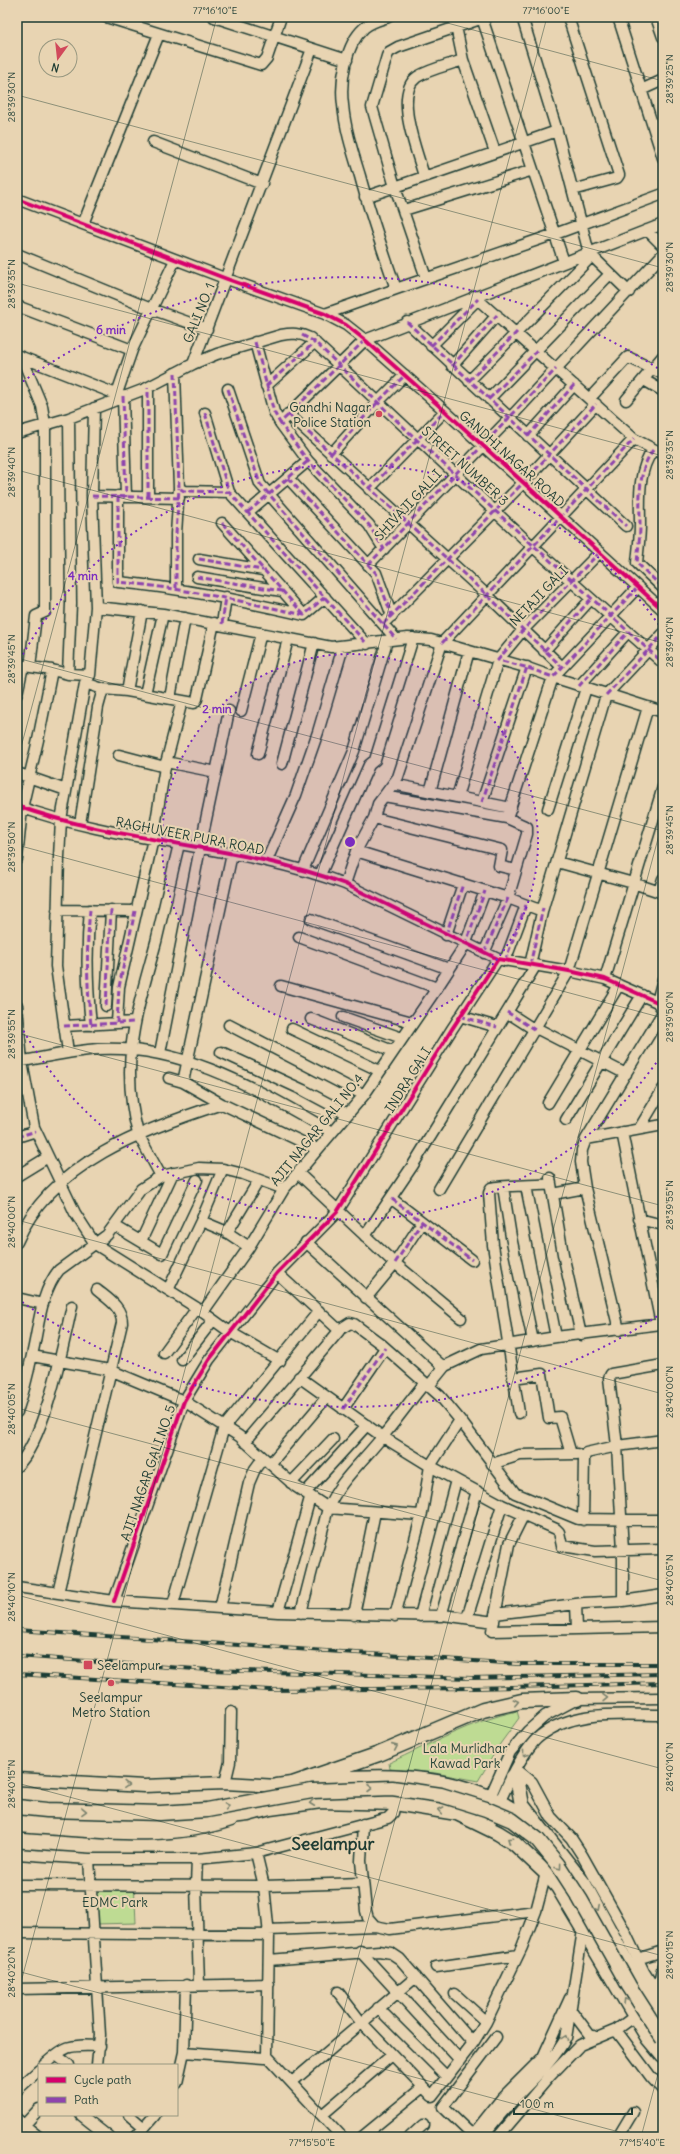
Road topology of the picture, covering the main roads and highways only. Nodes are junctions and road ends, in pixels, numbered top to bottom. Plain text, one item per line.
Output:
1 (577, 1699) road end
2 (514, 1773) road end
3 (17, 1779) edge
4 (292, 1784) junction
5 (277, 1786) joint
6 (17, 1807) edge
7 (248, 1814) junction
8 (17, 1816) edge
9 (17, 1826) edge
10 (541, 1831) junction
11 (663, 2022) edge
12 (663, 2039) edge
13 (663, 2056) edge

4 -> 1 highway
2 - 10 highway
3 -> 5 main road
4 - 5 highway
4 - 10 highway
6 -> 12 highway, bridge
7 - 8 highway
7 - 9 main road
13 -> 7 highway
10 -> 11 highway

